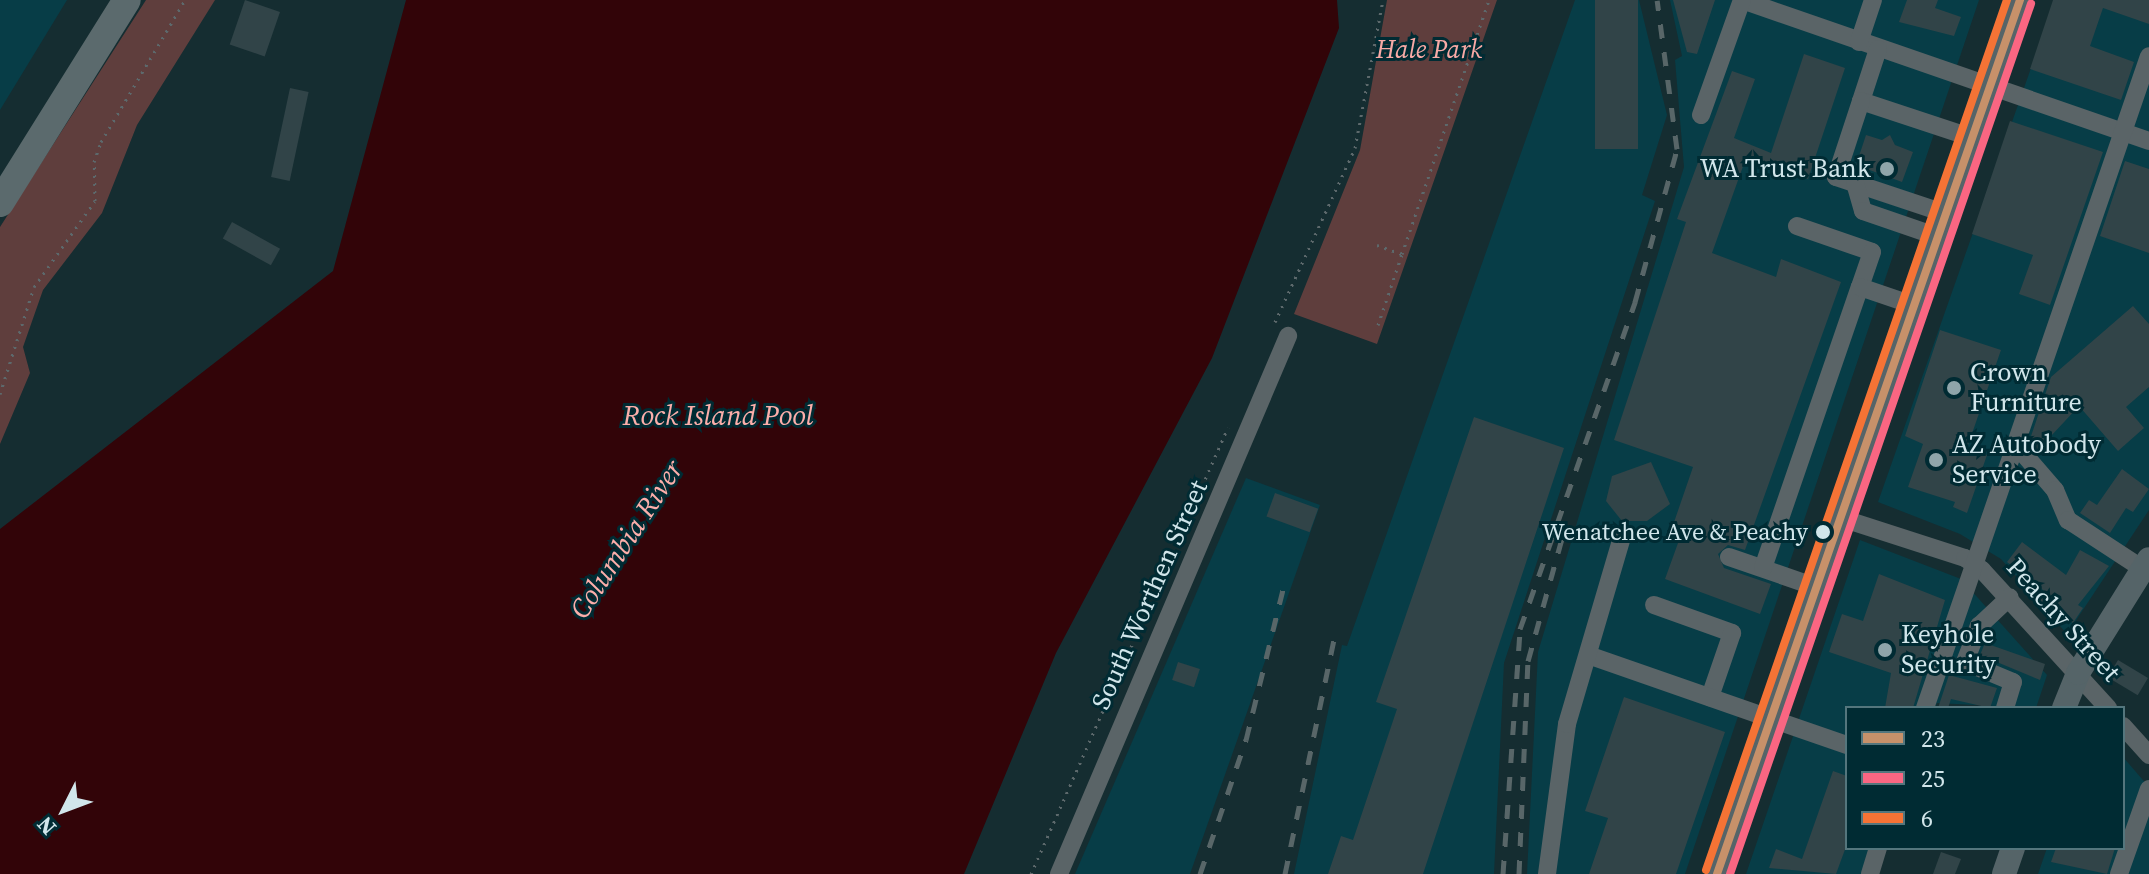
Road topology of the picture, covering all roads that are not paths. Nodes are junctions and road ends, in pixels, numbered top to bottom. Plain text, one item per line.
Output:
1 (127, 0) edge
2 (1742, 0) edge
3 (1873, 0) edge
4 (2020, 0) edge
5 (1859, 42) junction
6 (1878, 49) junction
7 (2149, 56) edge
8 (1990, 88) junction
9 (1861, 101) junction
10 (1701, 115) dead end
11 (2123, 132) junction
12 (1973, 138) junction
13 (2149, 141) edge
14 (0, 203) edge
15 (1797, 226) dead end
16 (1943, 226) junction
17 (1860, 287) junction
18 (1916, 306) junction
19 (1278, 337) road end
20 (2015, 444) junction
21 (1844, 519) junction
22 (1621, 541) dead end
23 (1729, 557) dead end
24 (1973, 564) junction
25 (2146, 564) edge
26 (1763, 568) junction
27 (1819, 588) junction
28 (2010, 597) junction
29 (1654, 605) dead end
30 (1588, 655) junction
31 (2078, 673) junction
32 (1710, 697) junction
33 (1926, 706) edge
34 (2006, 706) edge
35 (2065, 706) edge
36 (2106, 706) edge
37 (1772, 718) junction
38 (2125, 728) edge
39 (1845, 744) edge
40 (2147, 749) edge
41 (2149, 789) edge
42 (1877, 850) edge
43 (1059, 874) edge
44 (1547, 874) edge
45 (1717, 874) edge
46 (1870, 874) edge
47 (2119, 874) edge

1 - 14 highway
2 - 5 street
2 - 10 street
3 - 5 street
4 - 8 main road
5 - 6 street
6 - 8 street
6 - 9 street
7 - 11 street
8 - 11 street
8 - 12 main road
9 - 12 street
9 - 16 street
11 - 13 street
11 - 20 street
12 - 16 main road
15 - 17 street
16 - 18 main road
17 - 18 street
17 - 26 street
18 - 21 main road
19 - 43 street, South Worthen Street
20 - 24 street
20 - 25 street
21 - 24 street, Peachy Street
21 - 27 main road
22 - 30 street
23 - 26 street
24 - 28 street, Peachy Street
24 - 33 street
25 - 31 main road
26 - 27 street
27 - 37 main road
28 - 31 street, Peachy Street
28 - 34 street
29 - 32 street
30 - 32 street
30 - 44 street
31 - 35 main road
31 - 36 street, Peachy Street
32 - 37 street
37 - 39 street
37 - 45 main road
38 - 40 street
41 - 47 street
42 - 46 street

